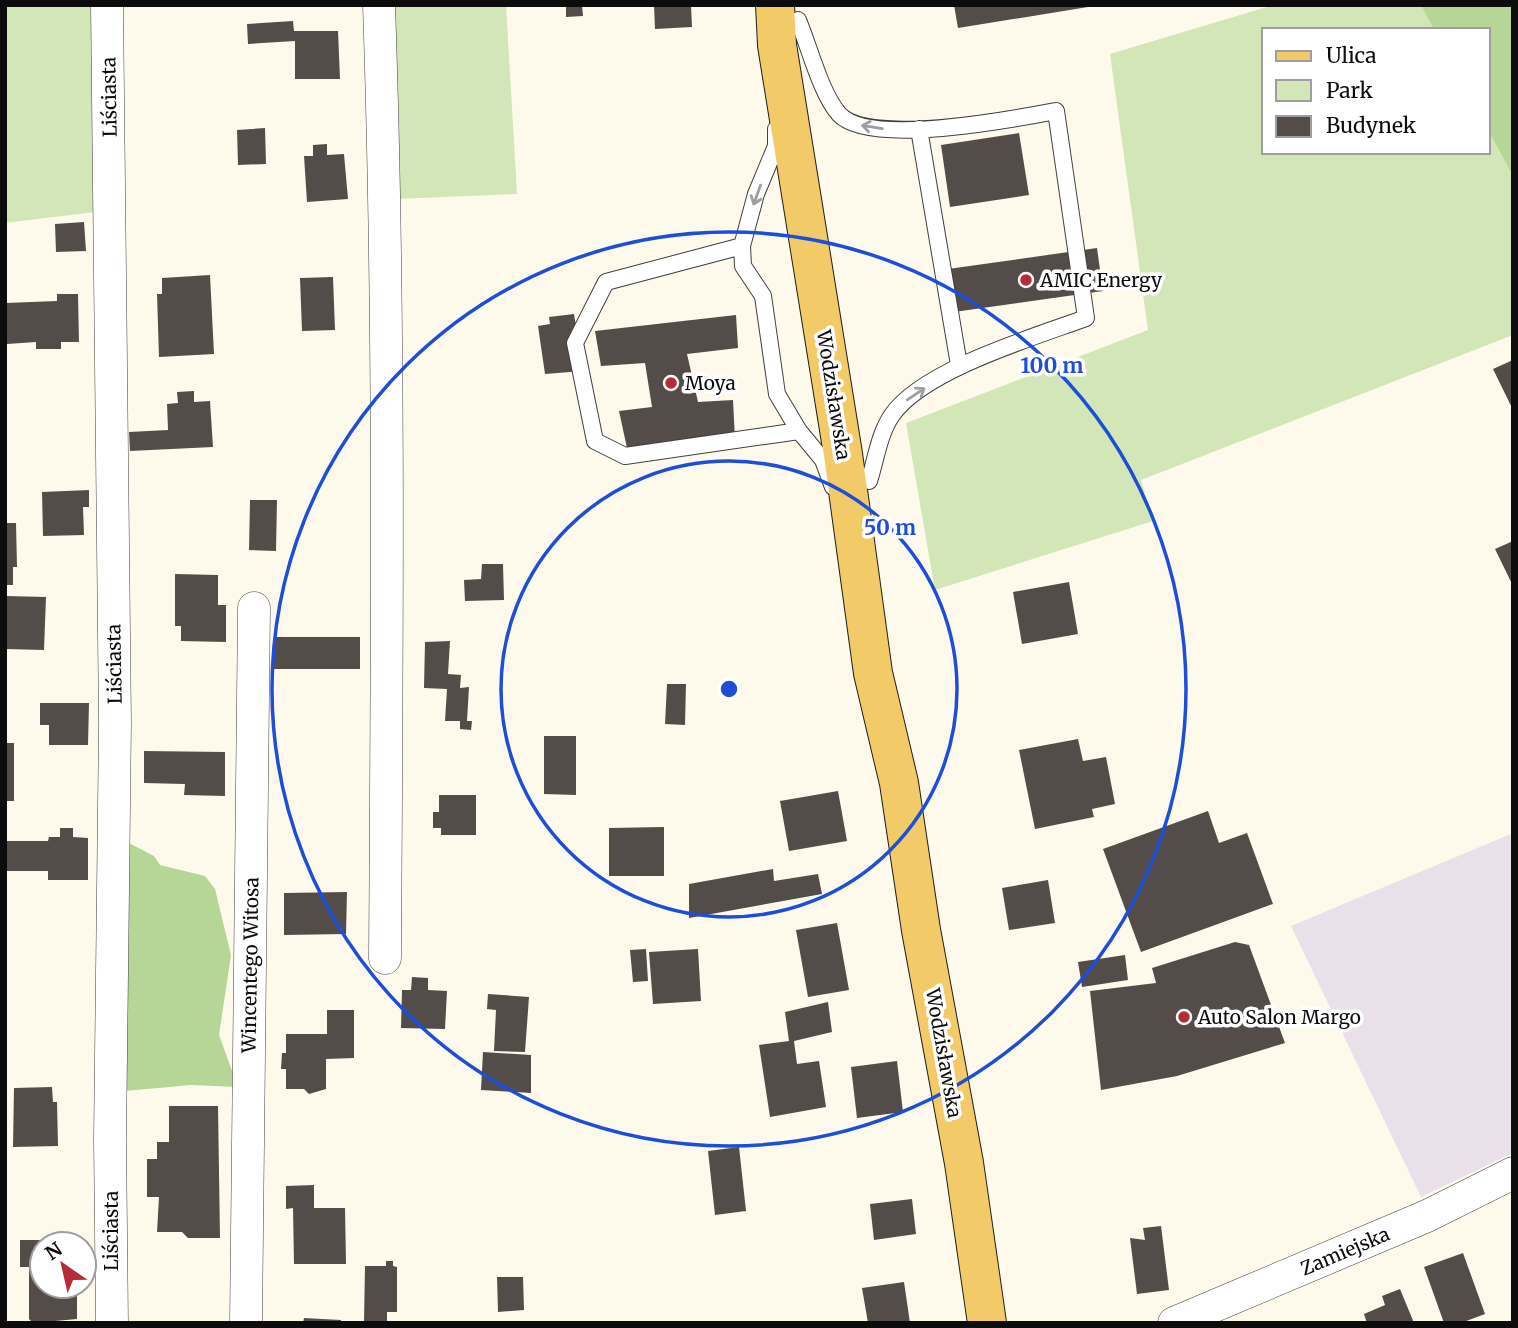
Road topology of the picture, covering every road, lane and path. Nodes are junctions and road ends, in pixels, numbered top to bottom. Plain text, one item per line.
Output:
1 (107, 5) edge
2 (379, 5) edge
3 (786, 19) edge
4 (919, 129) junction
5 (742, 246) junction
6 (958, 365) junction
7 (799, 431) junction
8 (869, 481) junction
9 (857, 551) junction
10 (254, 608) dead end
11 (899, 783) junction
12 (385, 958) dead end
13 (1513, 1173) edge
14 (112, 1323) edge
15 (246, 1323) edge
16 (987, 1323) edge
17 (1174, 1323) edge

1 - 14 street, Liściasta
2 - 12 street
4 -> 3 lane
3 -> 5 lane
3 - 8 main road, Wodzisławska
3 - 9 main road, Wodzisławska
4 - 6 lane
4 - 6 lane
5 - 7 lane
5 - 7 lane
8 -> 6 lane
7 - 9 lane
8 - 11 main road, Wodzisławska
9 - 11 main road, Wodzisławska
10 - 15 street, Wincentego Witosa
11 - 16 main road, Wodzisławska
13 - 17 street, Zamiejska

